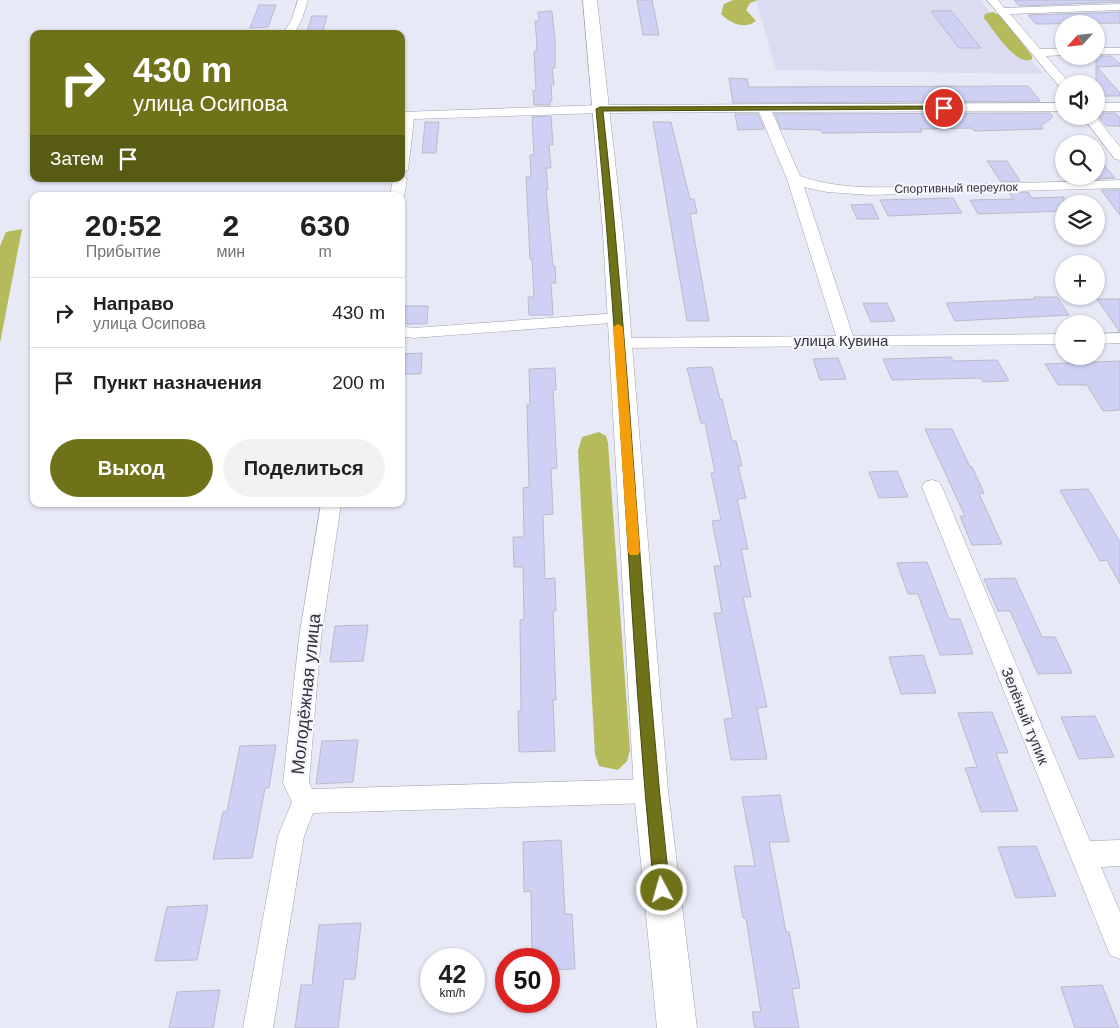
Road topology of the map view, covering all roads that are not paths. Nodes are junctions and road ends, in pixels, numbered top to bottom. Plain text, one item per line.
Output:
1 (303, 0) edge
2 (590, 0) edge
3 (992, 0) edge
4 (1120, 7) edge
5 (1001, 11) junction
6 (290, 30) edge
7 (1105, 51) edge
8 (1120, 51) edge
9 (1055, 52) edge
10 (1037, 53) junction
11 (1056, 75) edge
12 (1120, 106) edge
13 (1055, 107) edge
14 (1105, 107) edge
15 (600, 109) junction
16 (764, 109) junction
17 (405, 116) edge
18 (1095, 125) edge
19 (1120, 156) edge
20 (794, 179) junction
21 (1120, 184) edge
22 (618, 330) junction
23 (405, 336) edge
24 (1120, 338) edge
25 (1055, 339) edge
26 (1105, 339) edge
27 (846, 342) junction
28 (932, 487) dead end
29 (331, 507) edge
30 (651, 791) junction
31 (305, 801) junction
32 (1120, 853) edge
33 (1082, 855) junction
34 (1120, 945) edge
35 (258, 1028) edge
36 (676, 1028) edge

1 - 6 street
2 - 15 main road
3 - 5 street
4 - 5 street
5 - 10 street
7 - 8 street
9 - 10 street
10 - 11 street
12 - 14 street
13 - 16 street
15 - 16 street
15 - 17 street
15 - 22 main road
16 - 20 street
18 - 19 street
20 - 21 street, Спортивный переулок
20 - 27 street
22 - 23 street, улица Кувина
22 - 27 street, улица Кувина
22 - 30 main road
24 - 26 street
25 - 27 street, улица Кувина
28 - 33 street, Зелёный тупик
29 - 31 street, Молодёжная улица
30 - 31 street
30 - 36 main road
31 - 35 street
32 - 33 street
33 - 34 street, Зелёный тупик

